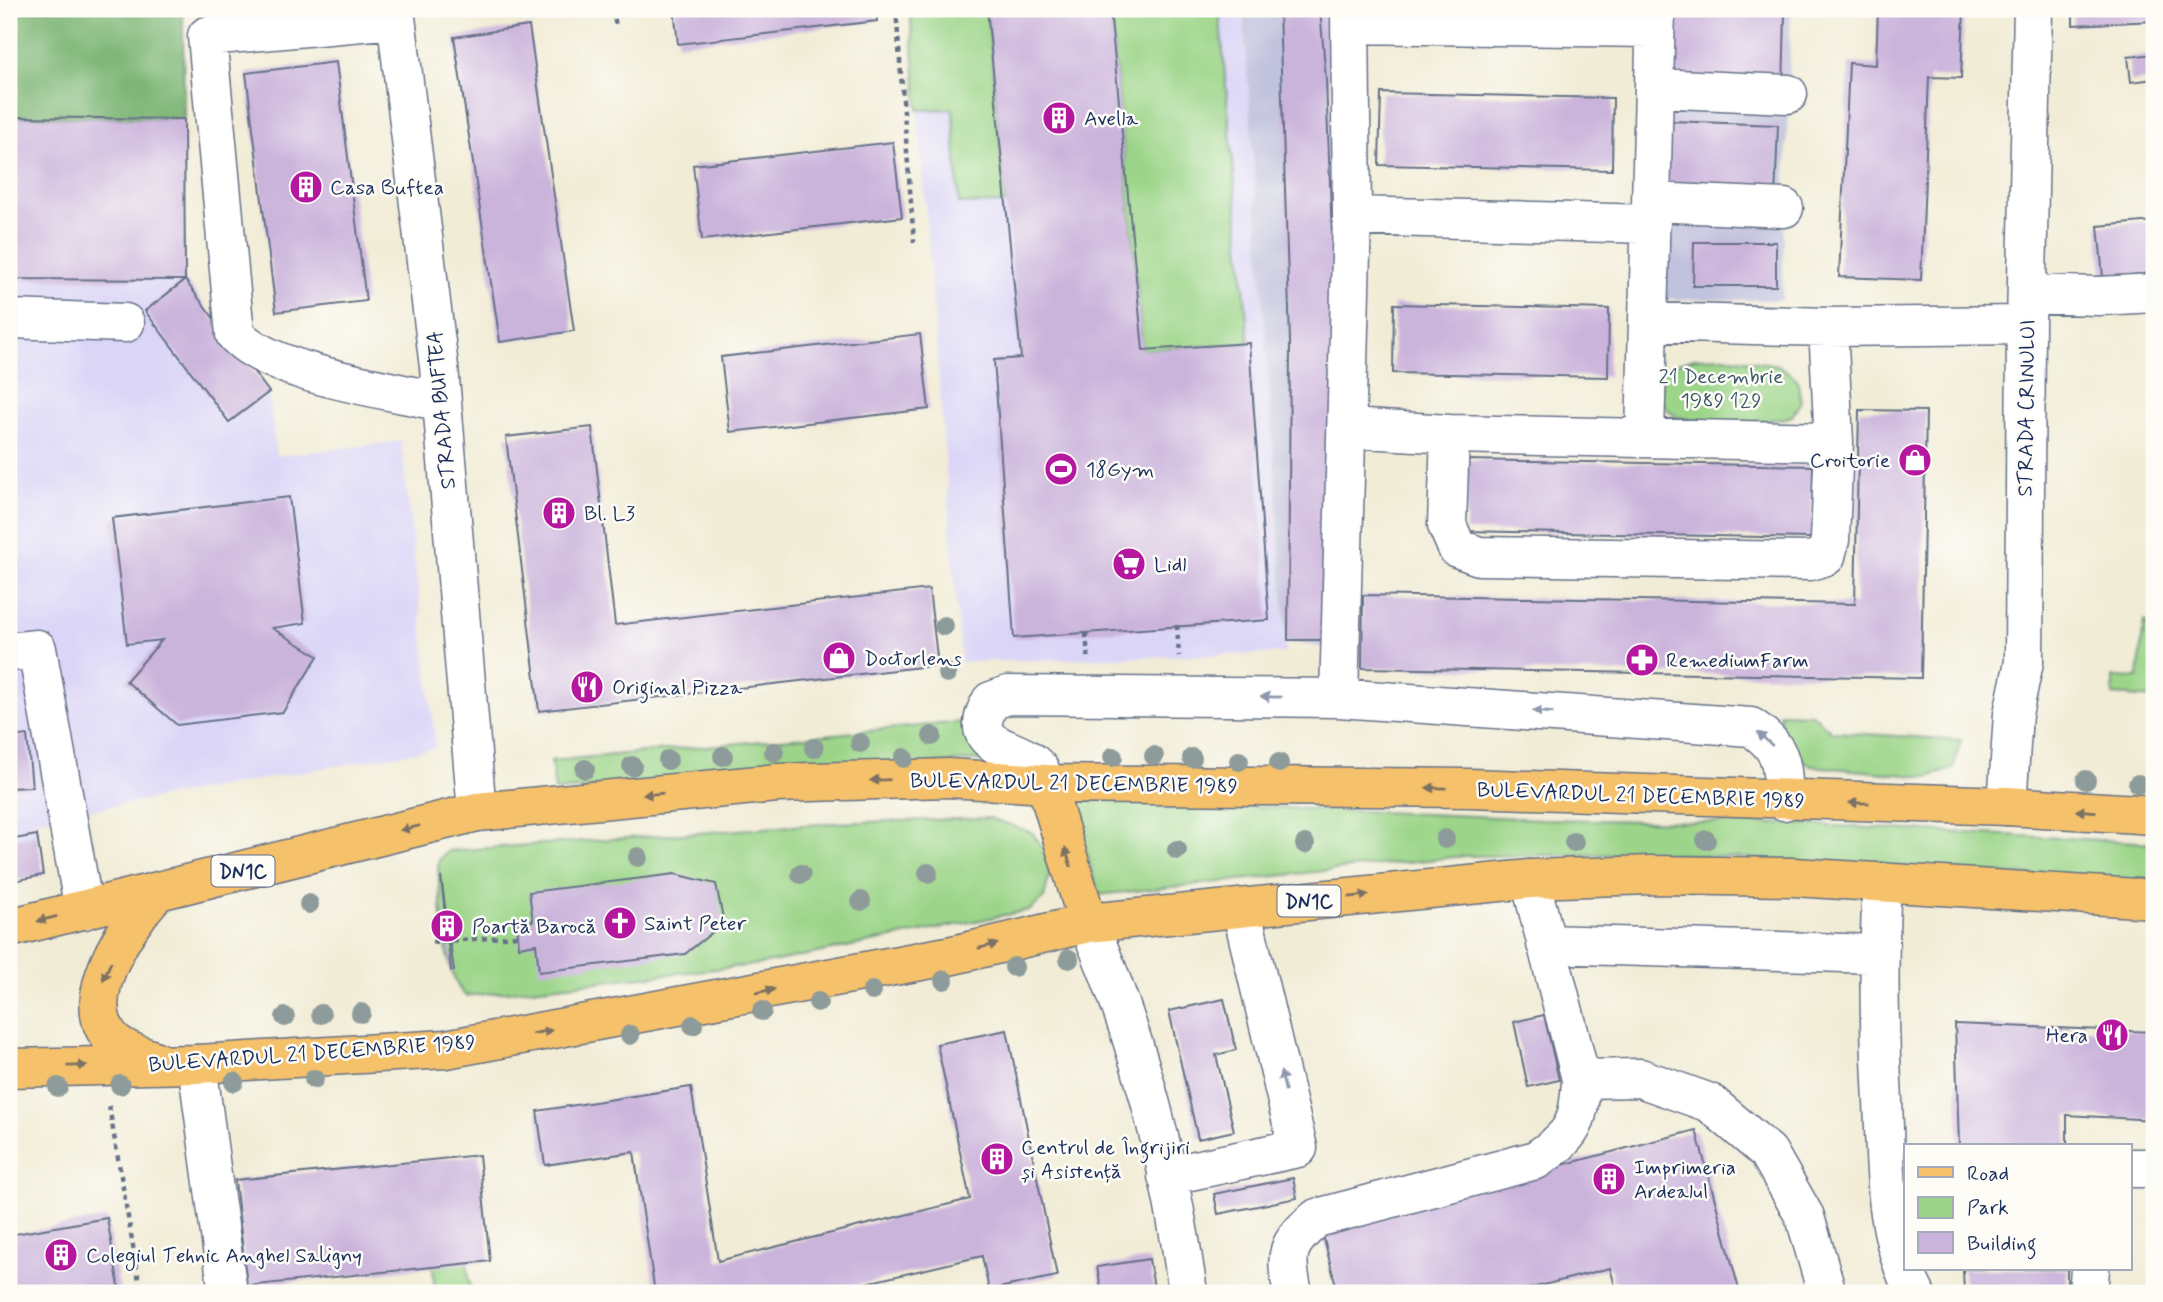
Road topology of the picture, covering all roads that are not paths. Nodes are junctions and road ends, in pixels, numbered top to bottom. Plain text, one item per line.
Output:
1 (2033, 9) edge
2 (395, 14) edge
3 (1350, 16) edge
4 (1655, 18) edge
5 (1654, 88) junction
6 (1788, 94) dead end
7 (1784, 208) dead end
8 (1651, 213) junction
9 (1352, 216) junction
10 (2154, 293) edge
11 (2027, 309) junction
12 (9, 319) edge
13 (1649, 322) junction
14 (125, 323) dead end
15 (1828, 327) junction
16 (442, 402) junction
17 (1348, 428) junction
18 (1450, 434) junction
19 (1645, 438) junction
20 (1834, 442) junction
21 (9, 652) edge
22 (1339, 698) junction
23 (1046, 784) junction
24 (1783, 801) junction
25 (2007, 806) junction
26 (477, 812) junction
27 (2154, 815) edge
28 (1530, 879) junction
29 (1882, 882) junction
30 (156, 893) junction
31 (2154, 900) edge
32 (1241, 908) junction
33 (85, 910) junction
34 (1088, 923) junction
35 (9, 928) edge
36 (1546, 944) junction
37 (1878, 954) junction
38 (180, 1064) junction
39 (9, 1068) edge
40 (1581, 1079) junction
41 (2132, 1168) edge
42 (2154, 1168) edge
43 (1167, 1177) junction
44 (2090, 1270) edge
45 (228, 1293) edge
46 (1188, 1293) edge
47 (1293, 1293) edge
48 (1827, 1293) edge
49 (1915, 1293) edge
50 (2088, 1293) edge

1 - 11 street, STRADA CRINULUI
2 - 16 street, STRADA BUFTEA
2 - 16 street
3 - 4 street
3 - 9 street
4 - 5 street
5 - 6 street
5 - 8 street
7 - 8 street
8 - 9 street
8 - 13 street
9 - 17 street
10 - 11 street
11 - 15 street
11 - 25 street, STRADA CRINULUI
12 - 14 street
13 - 15 street
13 - 19 street
15 - 20 street
16 - 26 street, STRADA BUFTEA
17 - 18 street
17 - 22 street
18 - 19 street
18 - 20 street
19 - 20 street
21 - 33 street
22 -> 23 street
24 -> 22 street
24 -> 23 main road, BULEVARDUL 21 DECEMBRIE 1989 / DN1C
23 -> 26 main road, BULEVARDUL 21 DECEMBRIE 1989 / DN1C
34 -> 23 main road
25 -> 24 main road, BULEVARDUL 21 DECEMBRIE 1989 / DN1C
27 -> 25 main road, BULEVARDUL 21 DECEMBRIE 1989 / DN1C
26 -> 30 main road, BULEVARDUL 21 DECEMBRIE 1989 / DN1C
28 - 29 main road, BULEVARDUL 21 DECEMBRIE 1989 / DN1C
32 -> 28 main road, BULEVARDUL 21 DECEMBRIE 1989 / DN1C
28 - 36 street
29 - 31 main road, BULEVARDUL 21 DECEMBRIE 1989 / DN1C
29 - 37 street
30 - 33 main road, BULEVARDUL 21 DECEMBRIE 1989 / DN1C
30 -> 38 main road
32 - 34 main road, BULEVARDUL 21 DECEMBRIE 1989 / DN1C
43 -> 32 street
33 -> 35 main road, BULEVARDUL 21 DECEMBRIE 1989 / DN1C
38 -> 34 main road, BULEVARDUL 21 DECEMBRIE 1989 / DN1C
34 - 43 street
36 - 37 street
36 - 40 street
37 - 49 street
39 -> 38 main road, BULEVARDUL 21 DECEMBRIE 1989 / DN1C
38 - 45 street
40 - 47 street
40 - 48 street
41 - 42 street
43 - 46 street
44 - 50 street

